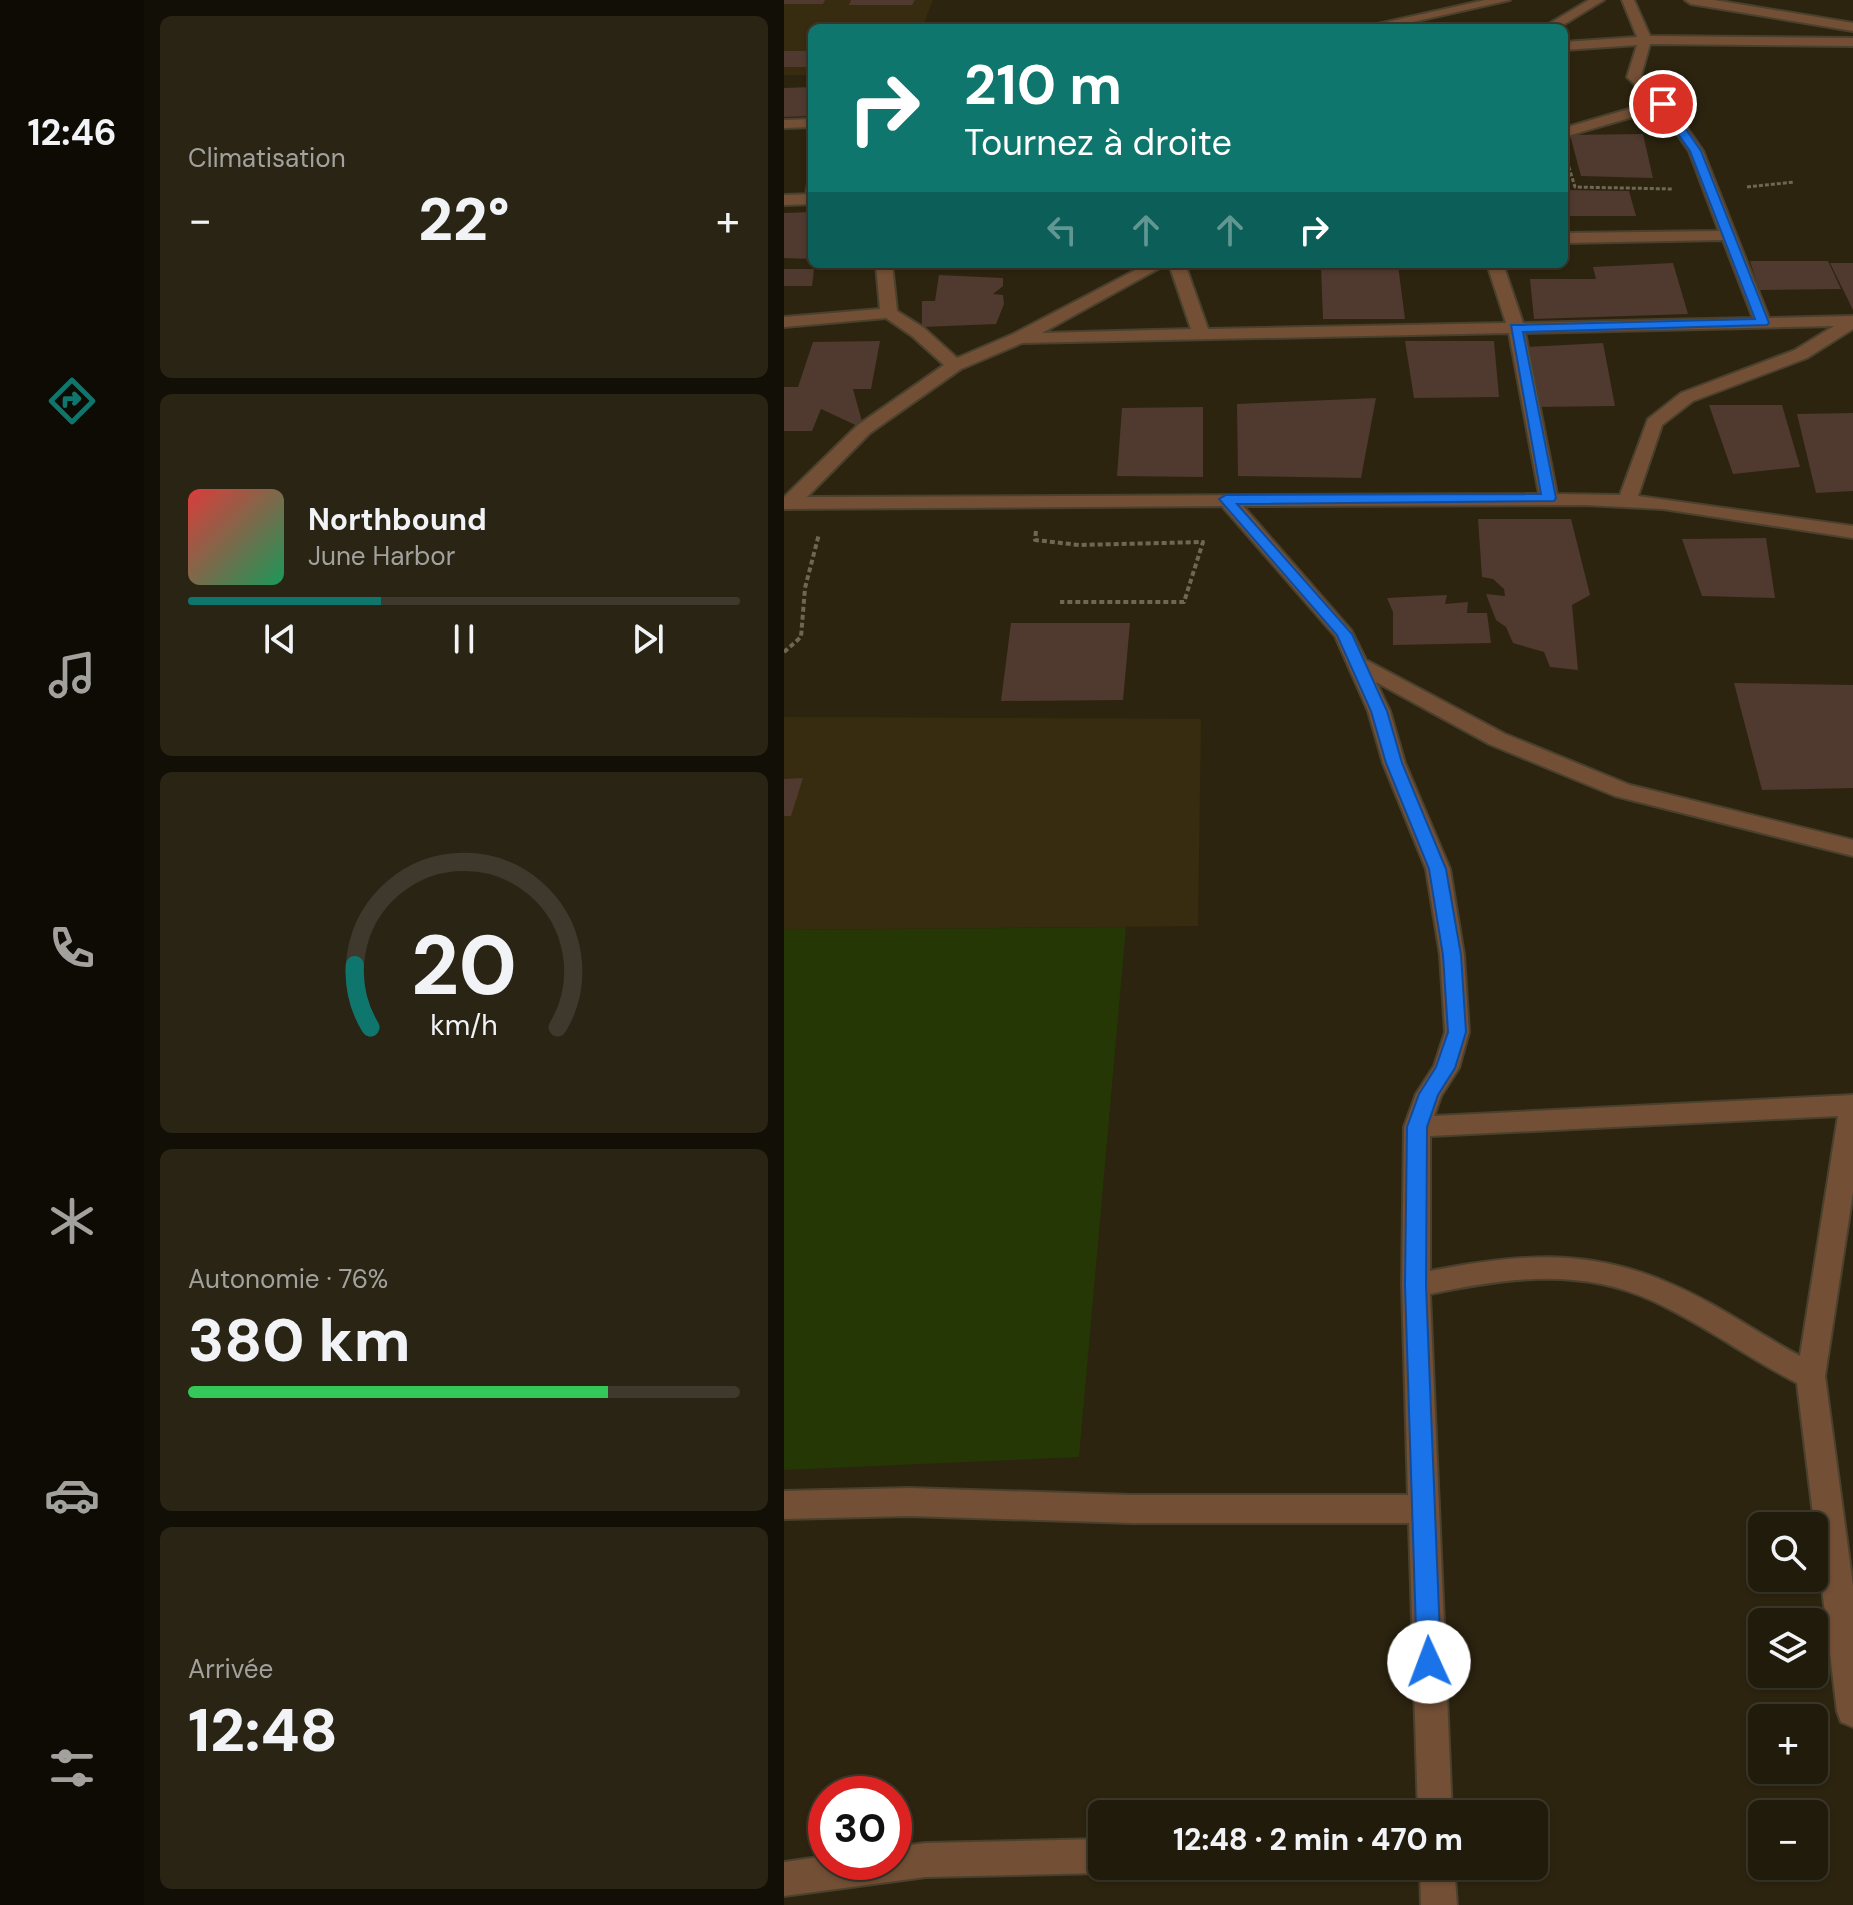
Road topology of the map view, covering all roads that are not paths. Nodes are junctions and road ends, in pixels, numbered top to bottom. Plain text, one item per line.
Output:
1 (1504, 0) edge
2 (1598, 0) edge
3 (1628, 0) edge
4 (1691, 0) edge
5 (1414, 24) edge
6 (1556, 24) edge
7 (1853, 27) edge
8 (1645, 40) junction
9 (1853, 42) edge
10 (1568, 46) edge
11 (1663, 104) junction
12 (808, 123) edge
13 (784, 124) edge
14 (1568, 132) edge
15 (808, 199) edge
16 (784, 200) edge
17 (1729, 235) junction
18 (1568, 238) edge
19 (884, 268) edge
20 (1151, 268) edge
21 (1178, 268) edge
22 (1496, 268) edge
23 (889, 313) junction
24 (1853, 321) edge
25 (784, 322) edge
26 (1763, 323) junction
27 (1516, 328) junction
28 (1201, 334) junction
29 (1019, 338) junction
30 (955, 365) junction
31 (1549, 498) junction
32 (1226, 499) junction
33 (1627, 501) junction
34 (788, 503) edge
35 (1853, 532) edge
36 (1360, 665) junction
37 (1853, 848) edge
38 (1853, 1105) edge
39 (1417, 1127) junction
40 (1416, 1285) junction
41 (1811, 1376) junction
42 (784, 1505) edge
43 (1423, 1509) junction
44 (1849, 1639) edge
45 (1853, 1711) edge
46 (1434, 1800) edge
47 (1088, 1856) edge
48 (784, 1879) edge
49 (1438, 1880) edge
50 (1439, 1905) edge

1 - 5 street
2 - 6 street
3 - 8 street
4 - 7 street
8 - 9 street
8 - 10 street
8 - 11 street
11 - 14 street
11 - 17 street
12 - 13 street
15 - 16 street
17 - 18 street
17 - 26 street
19 - 23 street
20 - 29 street
21 - 28 street
22 - 27 street
23 - 25 street
23 - 30 street
24 - 26 street
24 - 33 street
26 - 27 street
27 - 28 street
27 - 31 street
28 - 29 street
29 - 30 street
30 - 34 street
31 - 32 street
31 - 33 street
32 - 34 street
32 - 36 street
33 - 35 street
36 - 37 street
36 - 39 street
38 - 39 street
38 - 41 street
39 - 40 street
40 - 41 street
40 - 43 street
41 - 44 street
42 - 43 street
43 - 46 street
44 - 45 street
47 - 48 street
49 - 50 street

